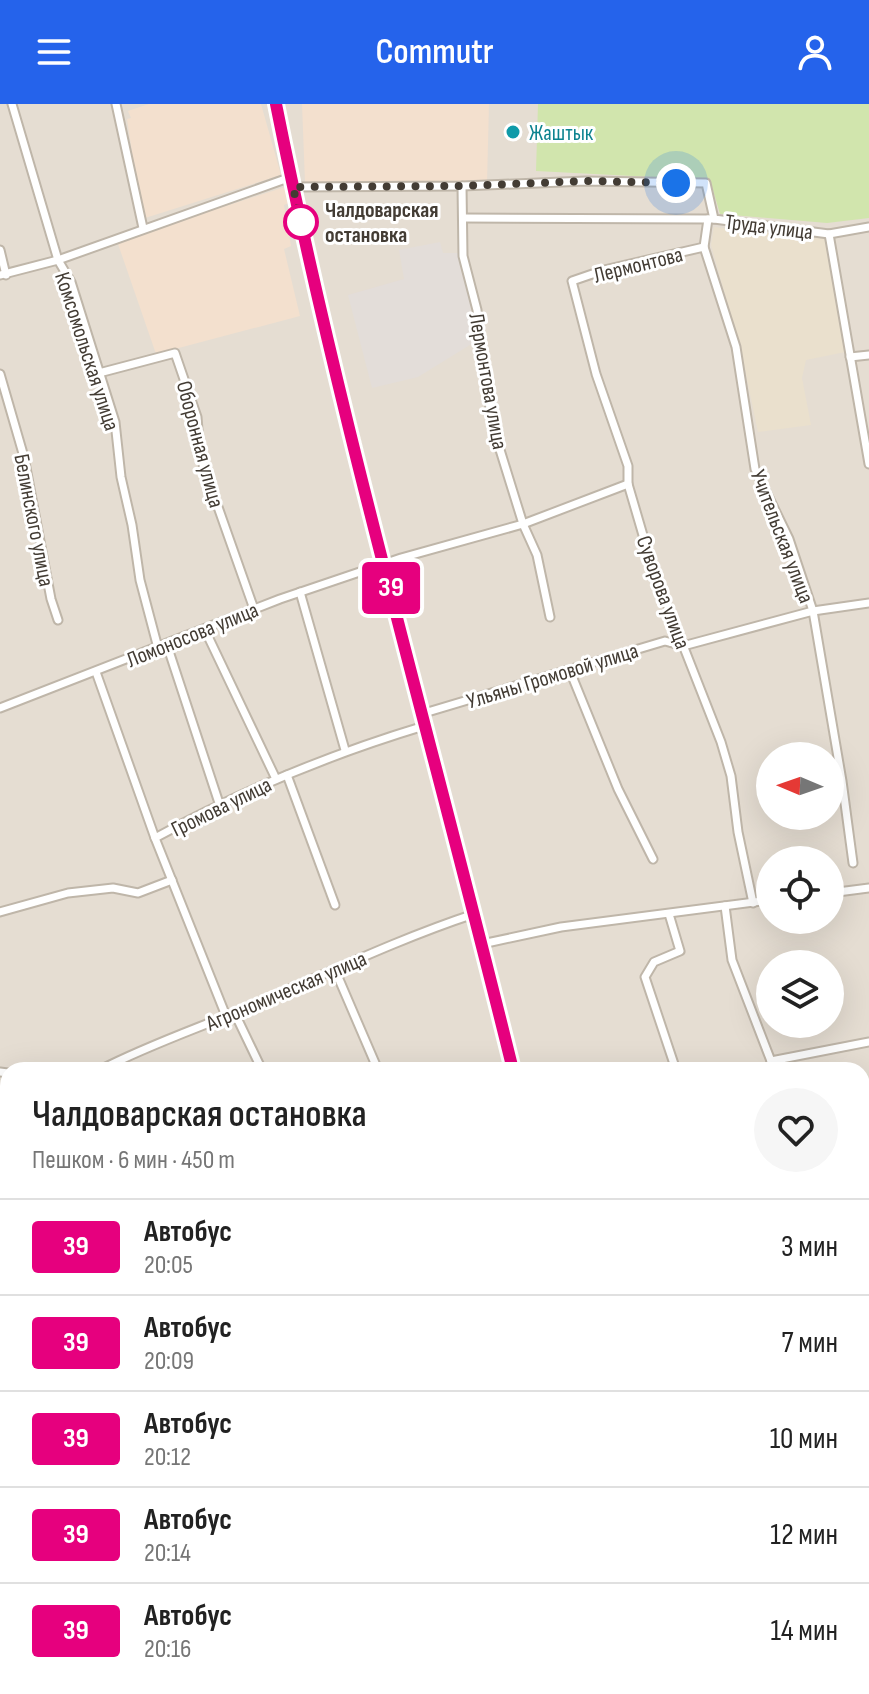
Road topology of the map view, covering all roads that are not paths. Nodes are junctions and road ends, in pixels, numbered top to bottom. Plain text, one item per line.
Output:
1 (12, 104) edge
2 (116, 104) edge
3 (276, 104) edge
4 (292, 182) junction
5 (462, 186) junction
6 (463, 218) junction
7 (711, 219) junction
8 (869, 227) edge
9 (143, 228) junction
10 (829, 234) junction
11 (704, 247) junction
12 (0, 250) edge
13 (58, 260) junction
14 (3, 275) edge
15 (572, 281) joint
16 (869, 355) edge
17 (850, 357) junction
18 (99, 373) junction
19 (0, 374) edge
20 (869, 464) edge
21 (628, 484) junction
22 (523, 524) junction
23 (385, 563) junction
24 (300, 592) junction
25 (869, 603) edge
26 (254, 609) junction
27 (813, 611) junction
28 (550, 617) dead end
29 (58, 620) dead end
30 (205, 630) junction
31 (162, 646) junction
32 (683, 646) junction
33 (570, 671) junction
34 (96, 672) junction
35 (0, 708) edge
36 (421, 714) junction
37 (424, 726) junction
38 (345, 750) junction
39 (287, 775) junction
40 (276, 779) junction
41 (219, 803) junction
42 (155, 838) junction
43 (653, 859) dead end
44 (853, 863) dead end
45 (172, 880) junction
46 (869, 888) edge
47 (844, 891) edge
48 (756, 902) edge
49 (753, 903) junction
50 (335, 905) dead end
51 (725, 906) junction
52 (0, 912) edge
53 (474, 914) junction
54 (669, 914) junction
55 (482, 944) junction
56 (335, 970) junction
57 (226, 1016) junction
58 (869, 1042) edge
59 (116, 1062) edge
60 (258, 1062) edge
61 (375, 1062) edge
62 (511, 1062) edge
63 (673, 1062) edge
64 (770, 1062) edge
65 (788, 1062) edge

1 - 13 street, Комсомольская улица
2 - 9 street
3 - 4 highway
4 - 5 street, Труда улица
4 - 9 street
4 - 23 highway
5 - 6 street, Лермонтова улица
5 - 7 street, Труда улица
6 - 7 street
6 - 22 street, Лермонтова улица
7 - 10 street, Труда улица
7 - 11 street, Учительская улица
8 - 10 street, Труда улица
9 - 13 street
10 - 17 street
11 - 15 street, Лермонтова
11 - 27 street, Учительская улица
12 - 14 street
13 - 14 street
13 - 18 street, Комсомольская улица
15 - 21 street, Суворова улица
16 - 17 street
17 - 20 street
18 - 26 street, Оборонная улица
18 - 31 street, Комсомольская улица
19 - 29 street, Белинского улица
21 - 22 street, Ломоносова улица
21 - 32 street, Суворова улица
22 - 23 street, Ломоносова улица
22 - 28 street, Лермонтова улица
23 - 24 street, Ломоносова улица
23 - 36 highway
24 - 26 street, Ломоносова улица
24 - 38 street
25 - 27 street, Ульяны Громовой улица
26 - 30 street, Ломоносова улица
27 - 32 street, Ульяны Громовой улица
27 - 44 street, Учительская улица
30 - 31 street, Ломоносова улица
30 - 40 street
31 - 34 street, Ломоносова улица
31 - 41 street, Комсомольская улица
32 - 33 street, Ульяны Громовой улица
32 - 49 street, Суворова улица
33 - 36 street, Ульяны Громовой улица
33 - 43 street
34 - 35 street, Ломоносова улица
34 - 42 street
36 - 37 highway
37 - 38 street, Громова улица
37 - 53 highway
38 - 39 street, Громова улица
39 - 40 street, Громова улица
39 - 50 street, Громова улица
40 - 41 street, Громова улица
41 - 42 street, Громова улица
42 - 45 street
45 - 52 street
45 - 57 street
46 - 47 street
48 - 49 street
49 - 51 street
51 - 54 street
51 - 64 street
53 - 55 highway
53 - 56 street, Агрономическая улица
54 - 55 street
54 - 63 street
55 - 62 highway
56 - 57 street, Агрономическая улица
56 - 61 street
57 - 59 street, Агрономическая улица
57 - 60 street
58 - 65 street

